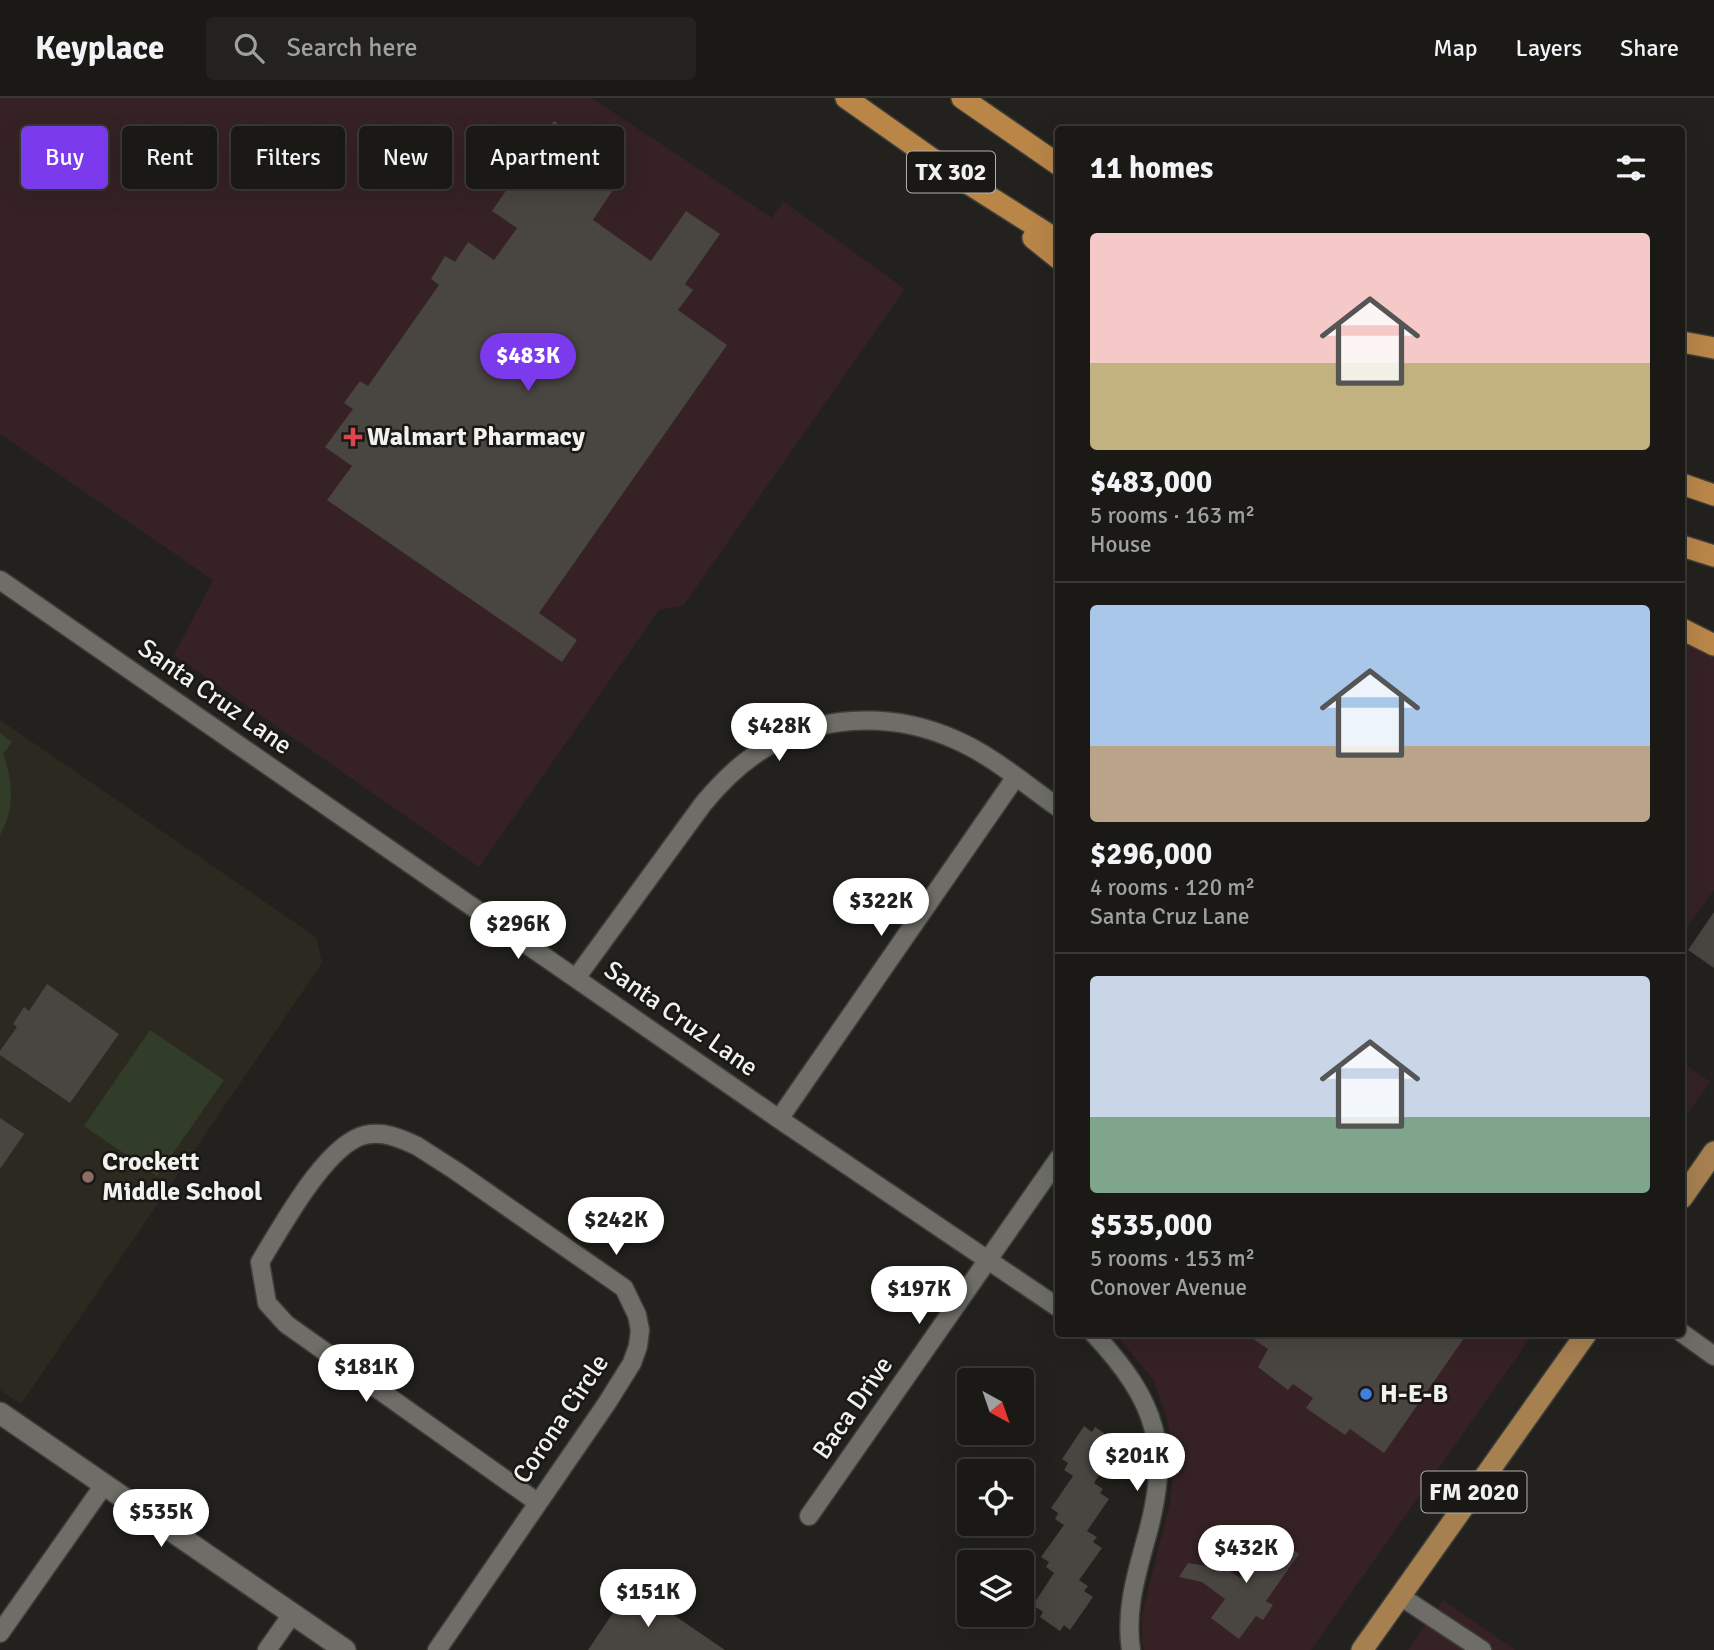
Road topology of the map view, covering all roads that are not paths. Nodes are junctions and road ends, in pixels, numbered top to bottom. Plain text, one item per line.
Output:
1 (846, 98) edge
2 (962, 98) edge
3 (978, 98) edge
4 (1055, 145) edge
5 (1055, 162) edge
6 (958, 177) junction
7 (1055, 238) edge
8 (1055, 256) edge
9 (1685, 343) edge
10 (1714, 348) edge
11 (1685, 485) edge
12 (1714, 495) edge
13 (1685, 547) edge
14 (1714, 556) edge
15 (0, 580) edge
16 (1685, 630) edge
17 (1714, 645) edge
18 (1015, 778) junction
19 (1055, 805) edge
20 (576, 978) junction
21 (779, 1119) junction
22 (1714, 1152) edge
23 (1055, 1164) edge
24 (1685, 1194) edge
25 (988, 1261) junction
26 (1055, 1305) edge
27 (1685, 1335) edge
28 (1097, 1337) edge
29 (1585, 1337) edge
30 (1714, 1356) edge
31 (0, 1413) edge
32 (104, 1485) junction
33 (537, 1502) junction
34 (809, 1516) dead end
35 (1400, 1596) junction
36 (293, 1613) junction
37 (0, 1633) edge
38 (267, 1650) edge
39 (345, 1650) edge
40 (437, 1650) edge
41 (1131, 1650) edge
42 (1362, 1650) edge
43 (1482, 1650) edge

1 - 6 highway, TX 302
2 - 5 highway, TX 302
3 - 4 highway
6 - 7 highway, TX 302
6 - 8 highway
9 - 10 highway
11 - 12 highway
13 - 14 highway
15 - 20 street, Santa Cruz Lane
16 - 17 highway
18 - 19 street
18 - 20 street
18 - 21 street
20 - 21 street, Santa Cruz Lane
21 - 25 street, Santa Cruz Lane
22 - 24 main road
23 - 25 street, Baca Drive
25 - 26 street, Santa Cruz Lane
25 - 34 street, Baca Drive
27 - 30 street
28 - 41 street
29 - 35 main road, FM 2020
31 - 32 street
32 - 36 street
32 - 37 street
33 - 33 street, Corona Circle
33 - 40 street, Corona Circle
35 - 42 main road, FM 2020
35 - 43 street
36 - 38 street
36 - 39 street

